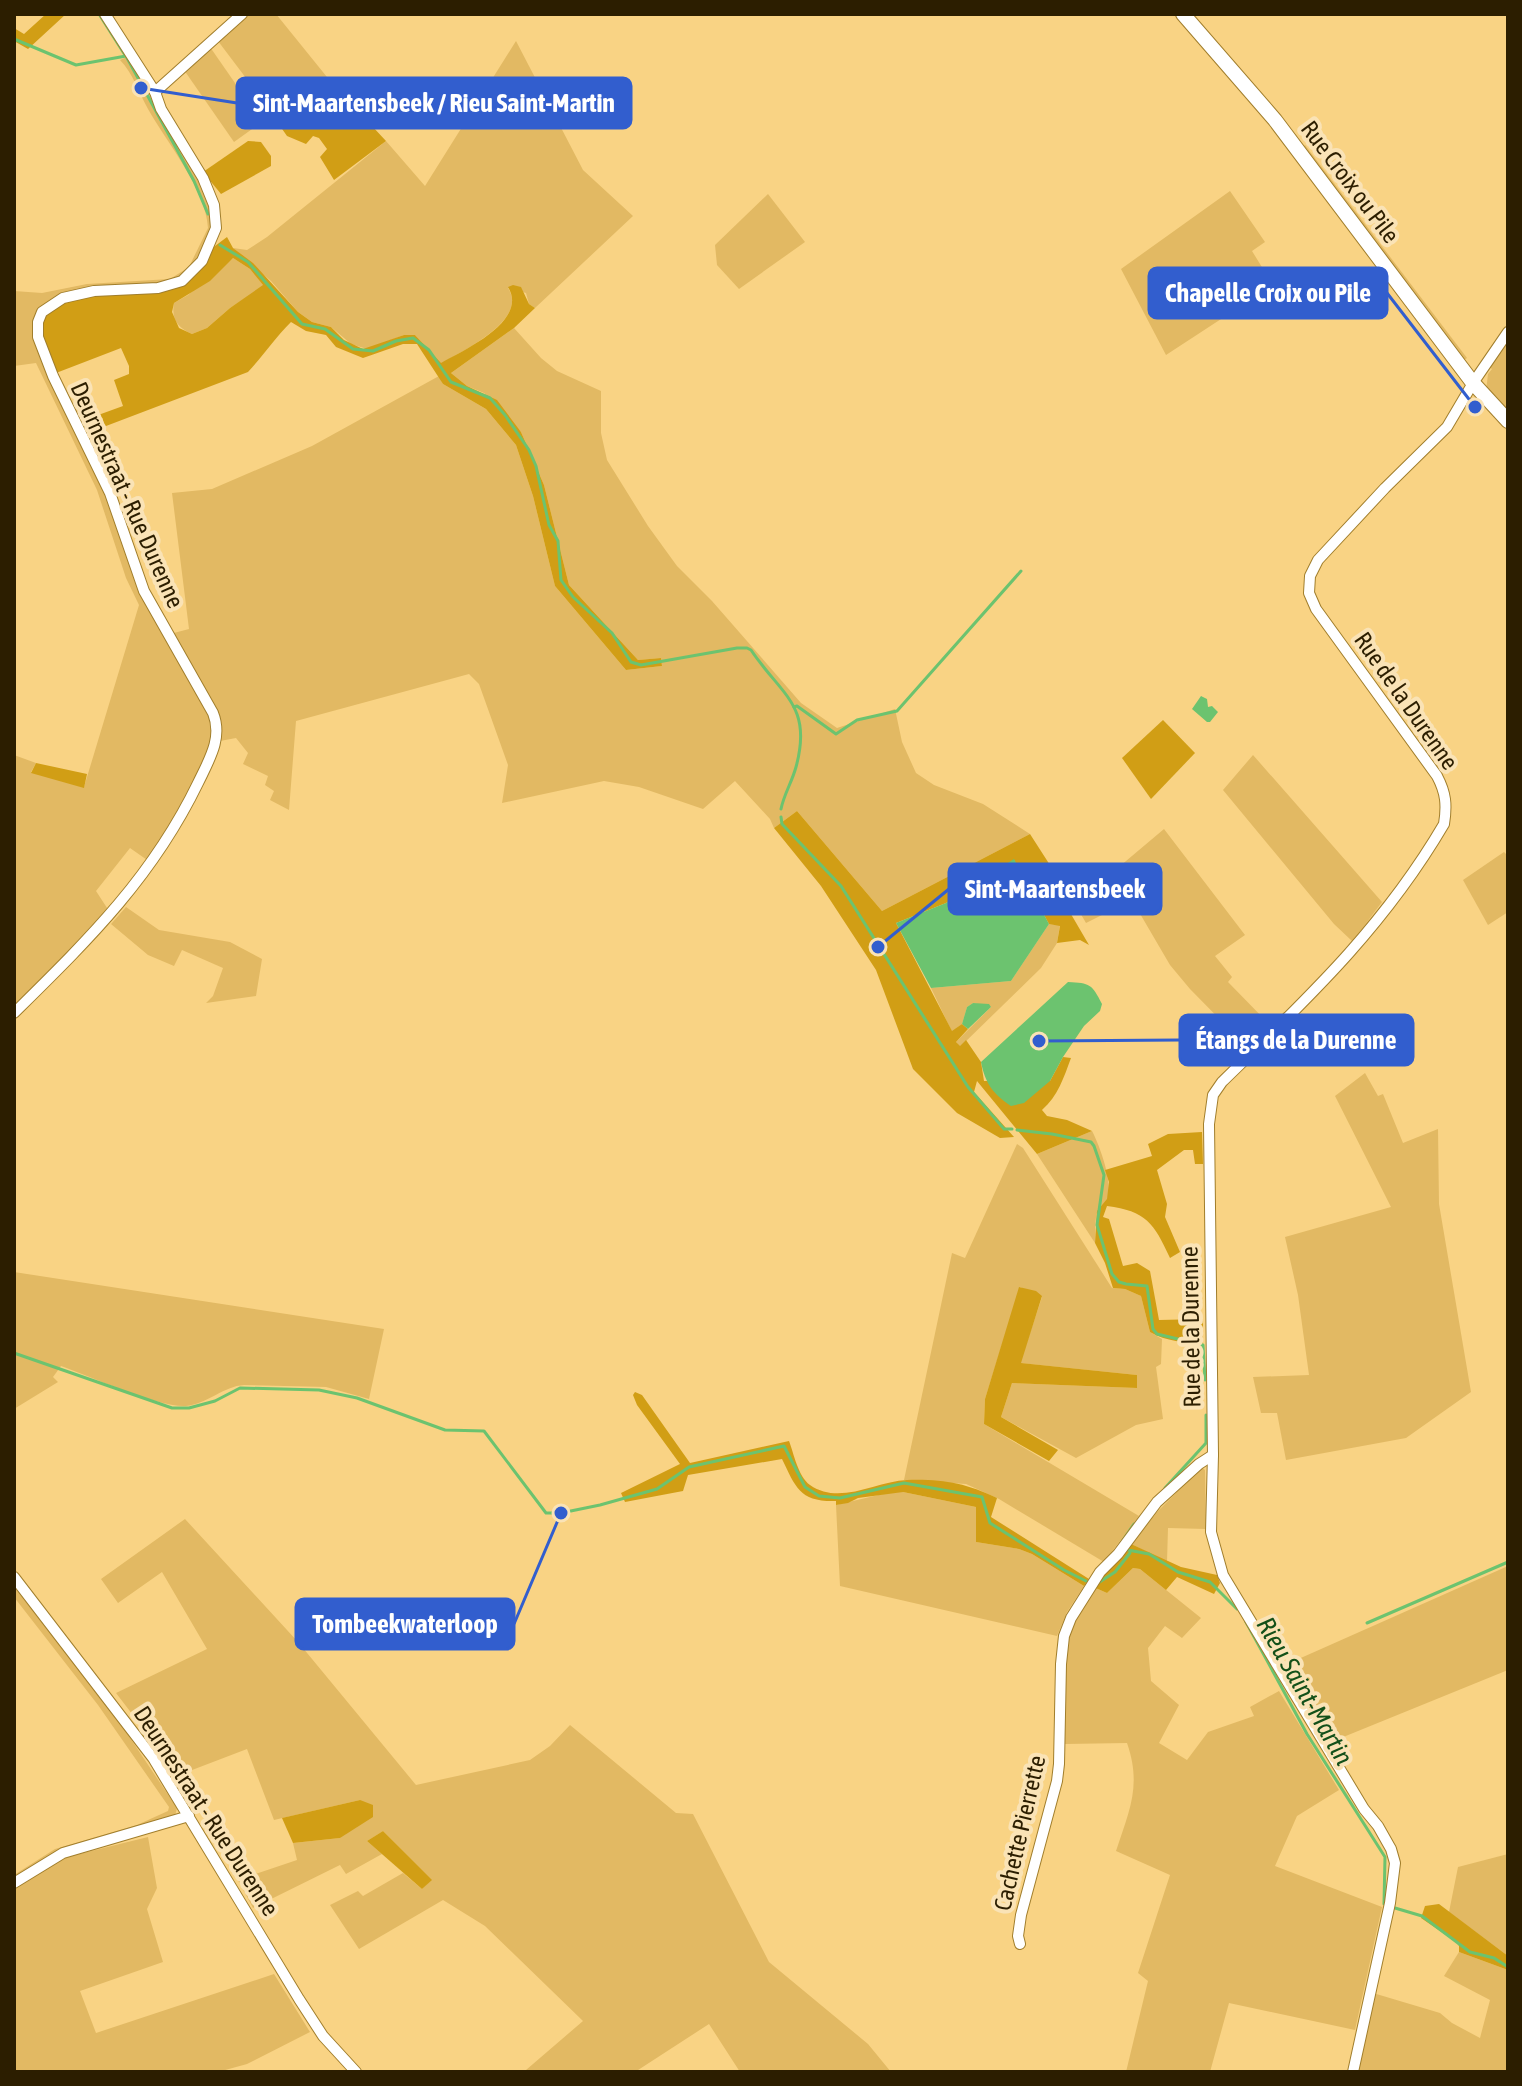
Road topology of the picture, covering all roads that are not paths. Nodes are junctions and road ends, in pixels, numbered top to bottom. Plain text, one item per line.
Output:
1 (105, 14) edge
2 (242, 14) edge
3 (1183, 14) edge
4 (155, 92) junction
5 (1508, 332) edge
6 (1473, 383) junction
7 (1508, 421) edge
8 (14, 1013) edge
9 (1213, 1455) junction
10 (14, 1577) edge
11 (189, 1816) junction
12 (14, 1883) edge
13 (1020, 1944) dead end
14 (356, 2072) edge
15 (1353, 2072) edge

1 - 4 street
2 - 4 street
3 - 6 street, Rue Croix ou Pile
4 - 8 street, Deurnestraat - Rue Durenne
5 - 6 street
6 - 7 street, Rue Croix ou Pile
6 - 9 street, Rue de la Durenne
9 - 13 street, Cachette Pierrette
9 - 15 street, Rue de la Durenne
10 - 11 street, Deurnestraat - Rue Durenne
11 - 12 street
11 - 14 street, Deurnestraat - Rue Durenne

